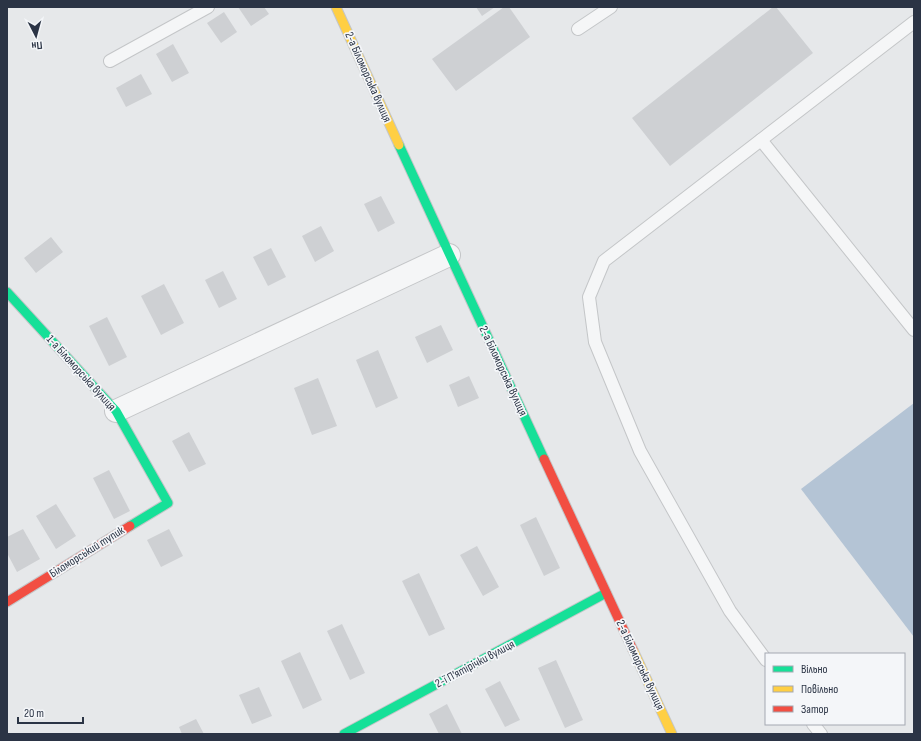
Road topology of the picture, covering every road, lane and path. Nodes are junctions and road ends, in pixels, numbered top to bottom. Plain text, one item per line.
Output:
1 (208, 7) edge
2 (336, 7) edge
3 (611, 7) edge
4 (914, 22) edge
5 (578, 29) dead end
6 (110, 60) dead end
7 (760, 140) junction
8 (449, 255) junction
9 (7, 292) edge
10 (914, 330) edge
11 (116, 411) junction
12 (168, 503) joint
13 (606, 593) junction
14 (7, 602) edge
15 (765, 659) edge
16 (814, 725) edge
17 (344, 734) edge
18 (672, 734) edge
19 (821, 734) edge

1 - 6 lane
2 - 8 street, 2-а Біломорська вулиця
3 - 5 lane
4 - 7 lane
7 - 10 lane
7 - 15 lane
8 - 11 street
8 - 13 street, 2-а Біломорська вулиця
9 - 11 street, 1-а Біломорська вулиця
11 - 12 street, 1-а Біломорська вулиця
12 - 14 street, Біломорський тупик
13 - 17 street, 2-ї П’ятірічки вулиця
13 - 18 street, 2-а Біломорська вулиця
16 - 19 lane

